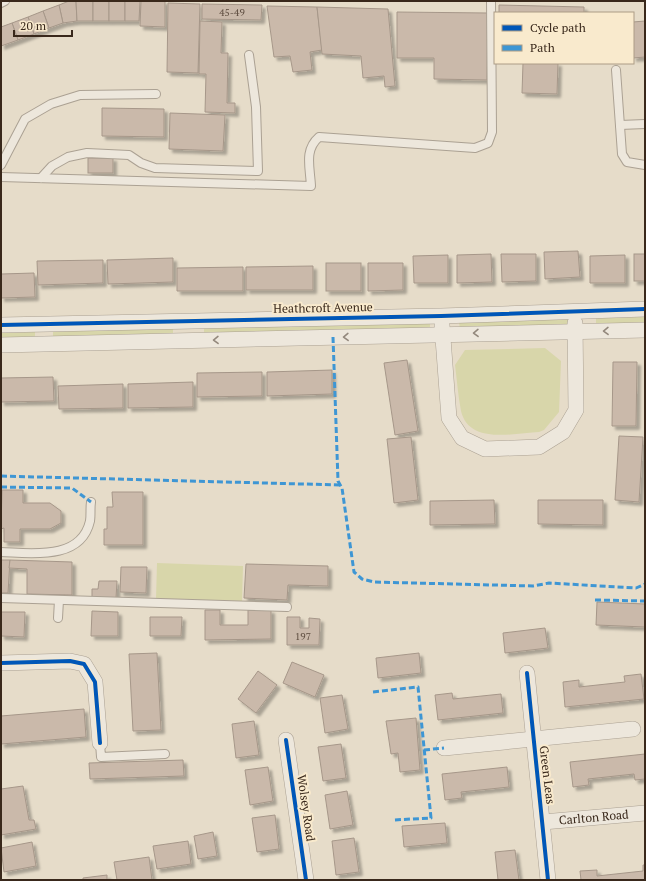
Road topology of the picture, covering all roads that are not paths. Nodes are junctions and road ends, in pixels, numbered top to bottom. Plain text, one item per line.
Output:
1 (5, 1) edge
2 (491, 1) edge
3 (1, 3) edge
4 (249, 55) dead end
5 (616, 70) dead end
6 (156, 94) dead end
7 (645, 124) edge
8 (620, 125) junction
9 (1, 165) edge
10 (645, 165) edge
11 (1, 177) edge
12 (41, 178) junction
13 (645, 309) edge
14 (575, 312) junction
15 (441, 316) junction
16 (188, 321) junction
17 (43, 324) junction
18 (1, 325) edge
19 (645, 330) edge
20 (575, 331) junction
21 (443, 334) junction
22 (189, 341) junction
23 (43, 343) junction
24 (1, 345) edge
25 (91, 502) dead end
26 (1, 552) edge
27 (1, 598) edge
28 (59, 600) junction
29 (287, 607) dead end
30 (58, 618) dead end
31 (1, 663) edge
32 (527, 673) dead end
33 (633, 729) dead end
34 (533, 739) junction
35 (286, 740) dead end
36 (100, 743) joint
37 (444, 748) dead end
38 (165, 754) dead end
39 (645, 813) edge
40 (543, 822) junction
41 (301, 880) edge
42 (548, 880) edge

1 - 3 lane
2 - 12 lane
4 - 12 lane
5 - 8 lane
6 - 9 lane
7 - 8 lane
8 - 10 lane
11 - 12 lane
13 - 14 street, Heathcroft Avenue
14 - 15 street, Heathcroft Avenue
14 - 20 street
15 - 16 street, Heathcroft Avenue
15 - 21 street
16 - 17 street, Heathcroft Avenue
16 - 22 street
17 - 18 street, Heathcroft Avenue
17 - 23 street
19 -> 20 street
20 -> 21 street
20 - 21 street
21 -> 22 street
22 - 23 street
23 - 24 street
25 - 26 lane
27 - 28 lane
28 - 29 lane
28 - 30 lane
31 - 36 street
32 - 34 street, Green Leas
33 - 34 street, Green Leas
34 - 37 street, Green Leas
34 - 40 street, Green Leas
35 - 41 street, Wolsey Road
36 - 38 lane
39 - 40 street, Carlton Road
40 - 42 street, Green Leas

